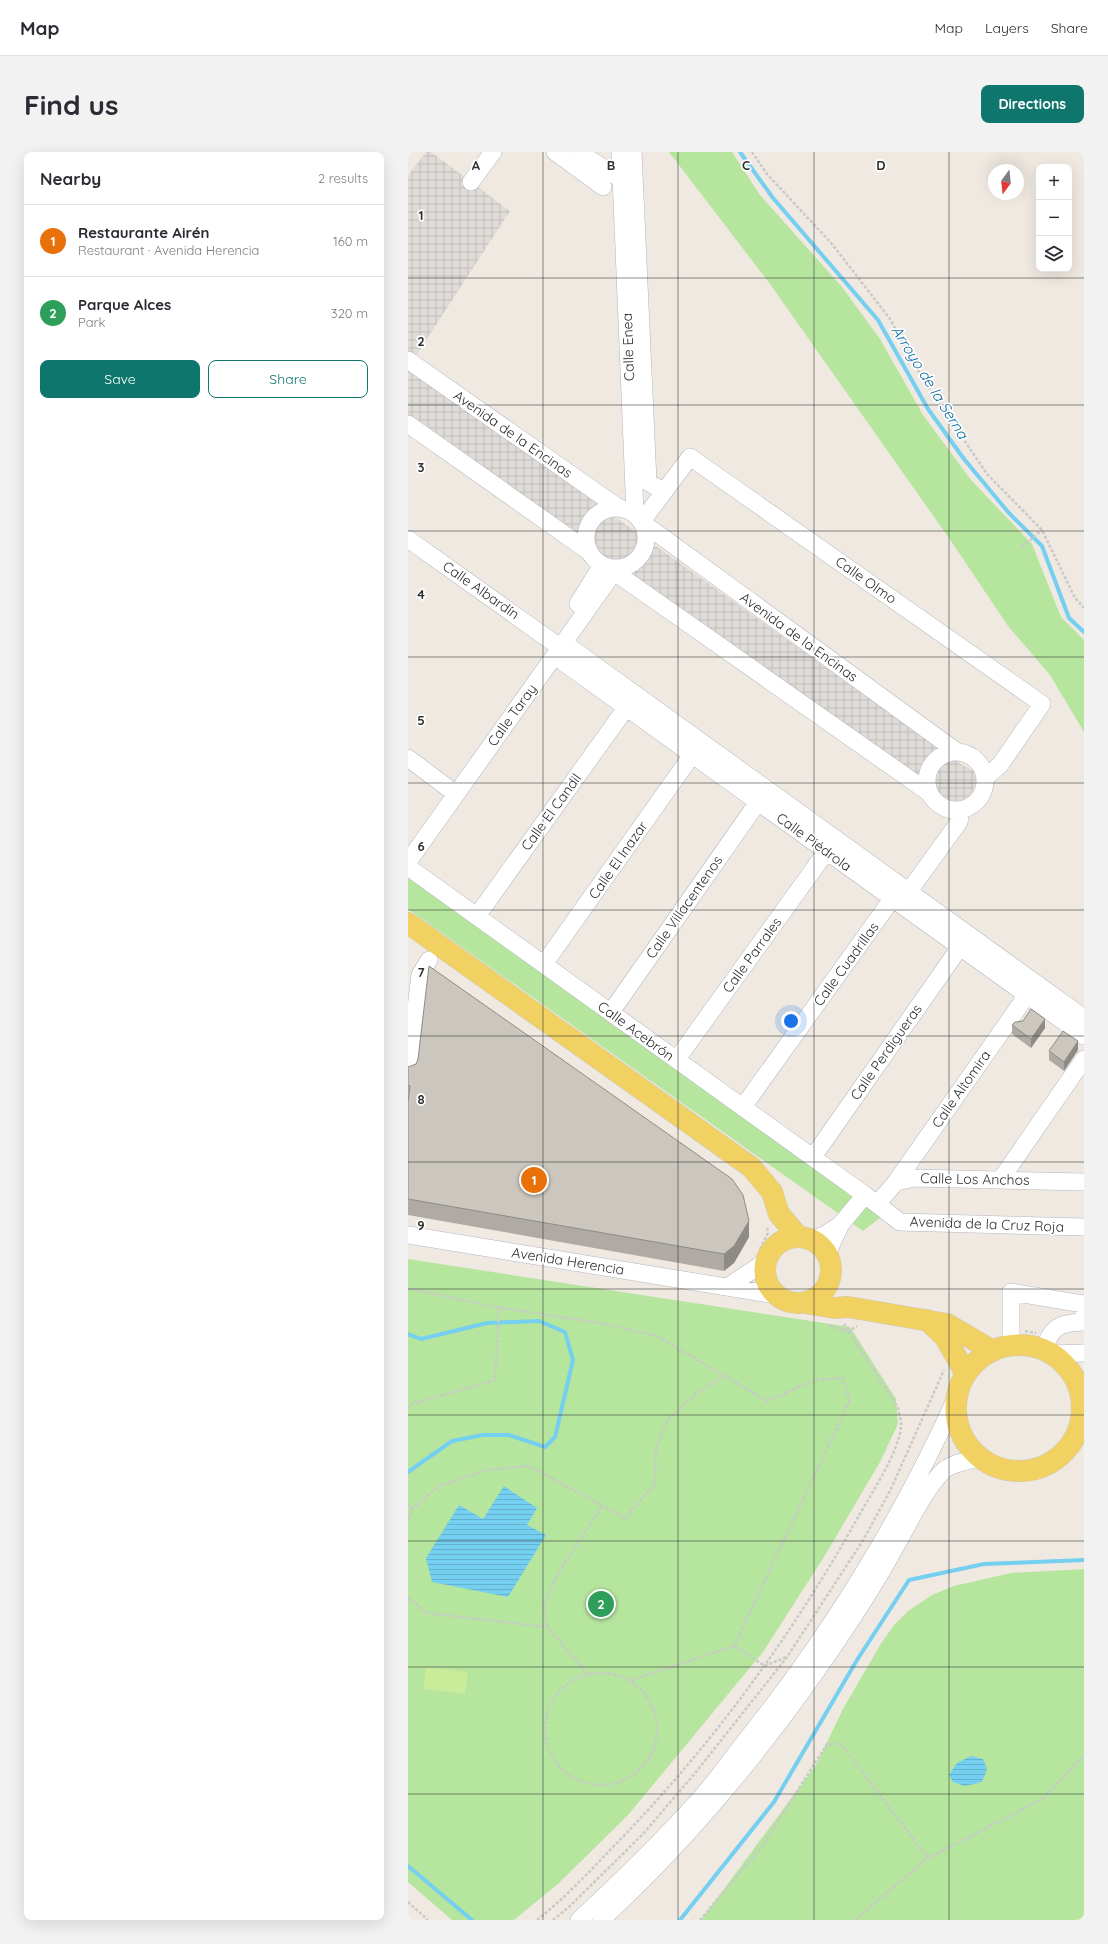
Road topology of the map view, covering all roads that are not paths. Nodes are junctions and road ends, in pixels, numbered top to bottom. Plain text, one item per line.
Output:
1 (493, 152) edge
2 (555, 152) edge
3 (579, 152) edge
4 (620, 152) edge
5 (633, 152) edge
6 (622, 180) junction
7 (471, 182) dead end
8 (603, 187) dead end
9 (408, 360) edge
10 (408, 424) edge
11 (664, 492) junction
12 (619, 508) junction
13 (640, 519) junction
14 (408, 538) edge
15 (588, 550) junction
16 (612, 568) junction
17 (559, 644) junction
18 (626, 708) junction
19 (956, 752) junction
20 (692, 755) junction
21 (408, 758) edge
22 (986, 777) junction
23 (448, 788) junction
24 (928, 792) junction
25 (758, 802) junction
26 (961, 811) junction
27 (408, 844) edge
28 (826, 852) junction
29 (408, 862) edge
30 (408, 867) edge
31 (909, 891) junction
32 (892, 899) junction
33 (477, 916) junction
34 (408, 923) edge
35 (960, 947) junction
36 (429, 960) dead end
37 (544, 964) junction
38 (1027, 995) junction
39 (611, 1012) junction
40 (1084, 1018) edge
41 (1084, 1036) edge
42 (677, 1060) junction
43 (1082, 1066) edge
44 (408, 1074) edge
45 (743, 1108) junction
46 (813, 1157) junction
47 (1001, 1179) junction
48 (896, 1182) junction
49 (1084, 1182) edge
50 (871, 1199) junction
51 (773, 1218) junction
52 (841, 1224) junction
53 (1084, 1227) edge
54 (408, 1235) edge
55 (805, 1238) junction
56 (766, 1253) junction
57 (827, 1254) junction
58 (827, 1286) junction
59 (727, 1287) junction
60 (776, 1300) junction
61 (1084, 1304) edge
62 (801, 1308) junction
63 (1084, 1315) edge
64 (842, 1316) junction
65 (925, 1319) junction
66 (1002, 1348) junction
67 (1047, 1352) junction
68 (1084, 1353) edge
69 (966, 1374) junction
70 (1082, 1396) edge
71 (956, 1398) junction
72 (1079, 1439) edge
73 (979, 1458) junction
74 (579, 1920) edge
75 (601, 1920) edge

1 - 7 street
2 - 8 street
3 - 6 street
4 - 6 street, Calle Enea
5 - 11 street
6 - 13 street, Calle Enea
9 - 12 street, Avenida de la Encinas
10 - 15 street
11 - 13 street
11 - 22 street, Calle Olmo
12 - 13 street
12 - 15 street
13 - 16 street
13 - 19 street, Avenida de la Encinas
14 - 17 street, Calle Albardín
15 - 16 street
16 - 17 street, Calle Taray
16 - 24 street
17 - 18 street, Calle Piédrola
17 - 23 street, Calle Taray
17 - 29 street, Calle Taray
17 - 31 street, Calle Albardín
18 - 20 street, Calle Piédrola
18 - 33 street, Calle El Candil
19 - 22 street
19 - 24 street
20 - 25 street, Calle Piédrola
20 - 37 street, Calle El Inazar
21 - 23 street
22 - 26 street
23 - 27 street, Calle Taray
24 - 26 street
25 - 28 street, Calle Piédrola
25 - 39 street, Calle Villacentenos
26 - 31 street
28 - 32 street, Calle Piédrola
28 - 42 street, Calle Parrales
30 - 33 street, Calle Acebrón
31 - 40 street, Calle Albardín
32 - 35 street, Calle Piédrola
32 - 45 street, Calle Cuadrillas
33 - 37 street, Calle Acebrón
34 - 51 main road
35 - 38 street, Calle Piédrola
35 - 46 street, Calle Perdigueras
36 - 44 street
37 - 39 street, Calle Acebrón
38 - 41 street, Calle Piédrola
38 - 48 street, Calle Altomira
39 - 42 street, Calle Acebrón
42 - 45 street, Calle Acebrón
43 - 47 street
45 - 46 street, Calle Acebrón
46 - 50 street, Calle Acebrón
47 - 48 street, Calle Los Anchos
47 - 49 street, Calle Los Anchos
48 - 50 street
50 - 52 street
50 - 53 street, Avenida de la Cruz Roja
51 - 55 main road
51 - 56 main road
52 - 55 street
52 - 57 street
54 - 59 street, Avenida Herencia
55 - 56 main road
55 - 57 main road
56 - 59 street
56 - 60 main road
57 - 58 main road
58 - 62 main road
58 - 64 main road
59 - 60 street, Avenida Herencia
60 - 62 main road
61 - 66 street
62 - 64 main road
63 - 67 street
64 - 65 main road
65 - 66 main road
65 - 69 main road
66 - 67 main road
66 - 69 main road
67 - 68 street
67 - 70 main road
69 - 71 main road
70 - 72 main road
71 - 73 main road
71 - 74 street
72 - 73 main road
73 - 75 street

